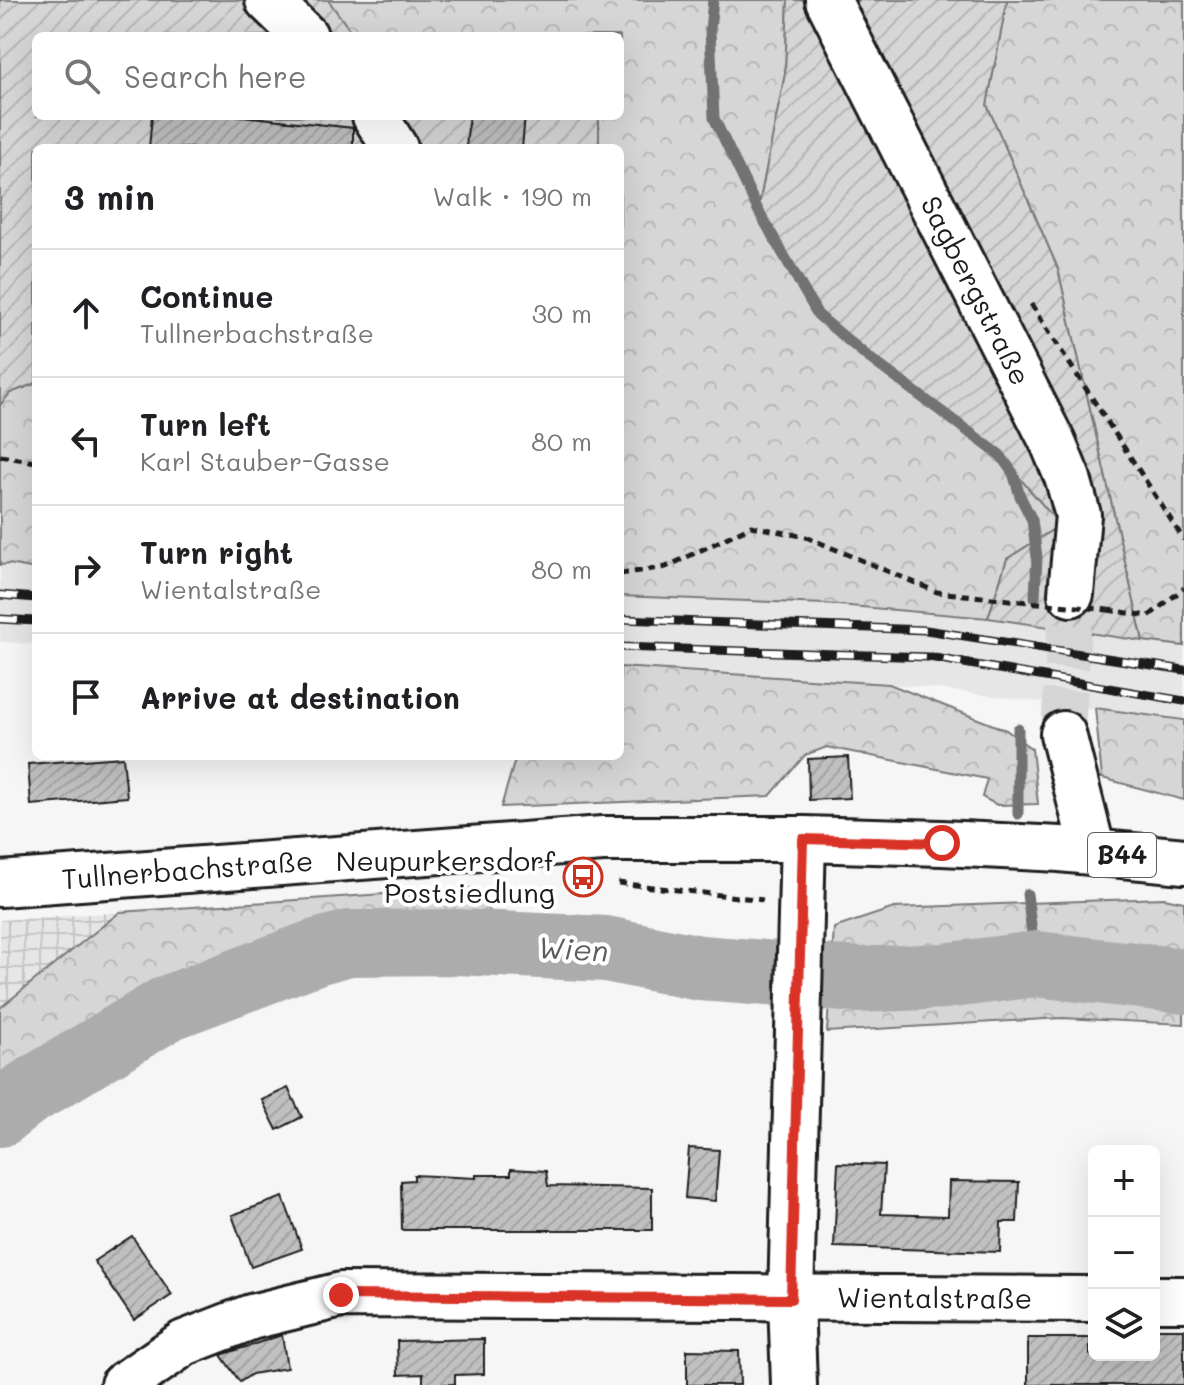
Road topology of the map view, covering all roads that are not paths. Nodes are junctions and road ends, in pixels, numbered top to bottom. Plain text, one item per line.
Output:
1 (268, 0) edge
2 (828, 0) edge
3 (301, 32) edge
4 (378, 120) edge
5 (392, 144) edge
6 (1089, 602) tunnel mouth
7 (1063, 734) tunnel mouth
8 (803, 839) junction
9 (1076, 851) junction
10 (1184, 861) edge
11 (0, 884) edge
12 (791, 1299) junction
13 (1088, 1299) edge
14 (1160, 1299) edge
15 (1184, 1299) edge
16 (123, 1385) edge
17 (794, 1385) edge

1 - 3 street
2 - 6 street, Sagbergstraße
4 - 5 street
7 - 9 street
8 - 9 street, Tullnerbachstraße / B44
8 - 11 street, Tullnerbachstraße / B44
8 - 12 street
9 - 10 street, B44
12 - 13 street, Wientalstraße
12 - 16 street, Wientalstraße
12 - 17 street
14 - 15 street

